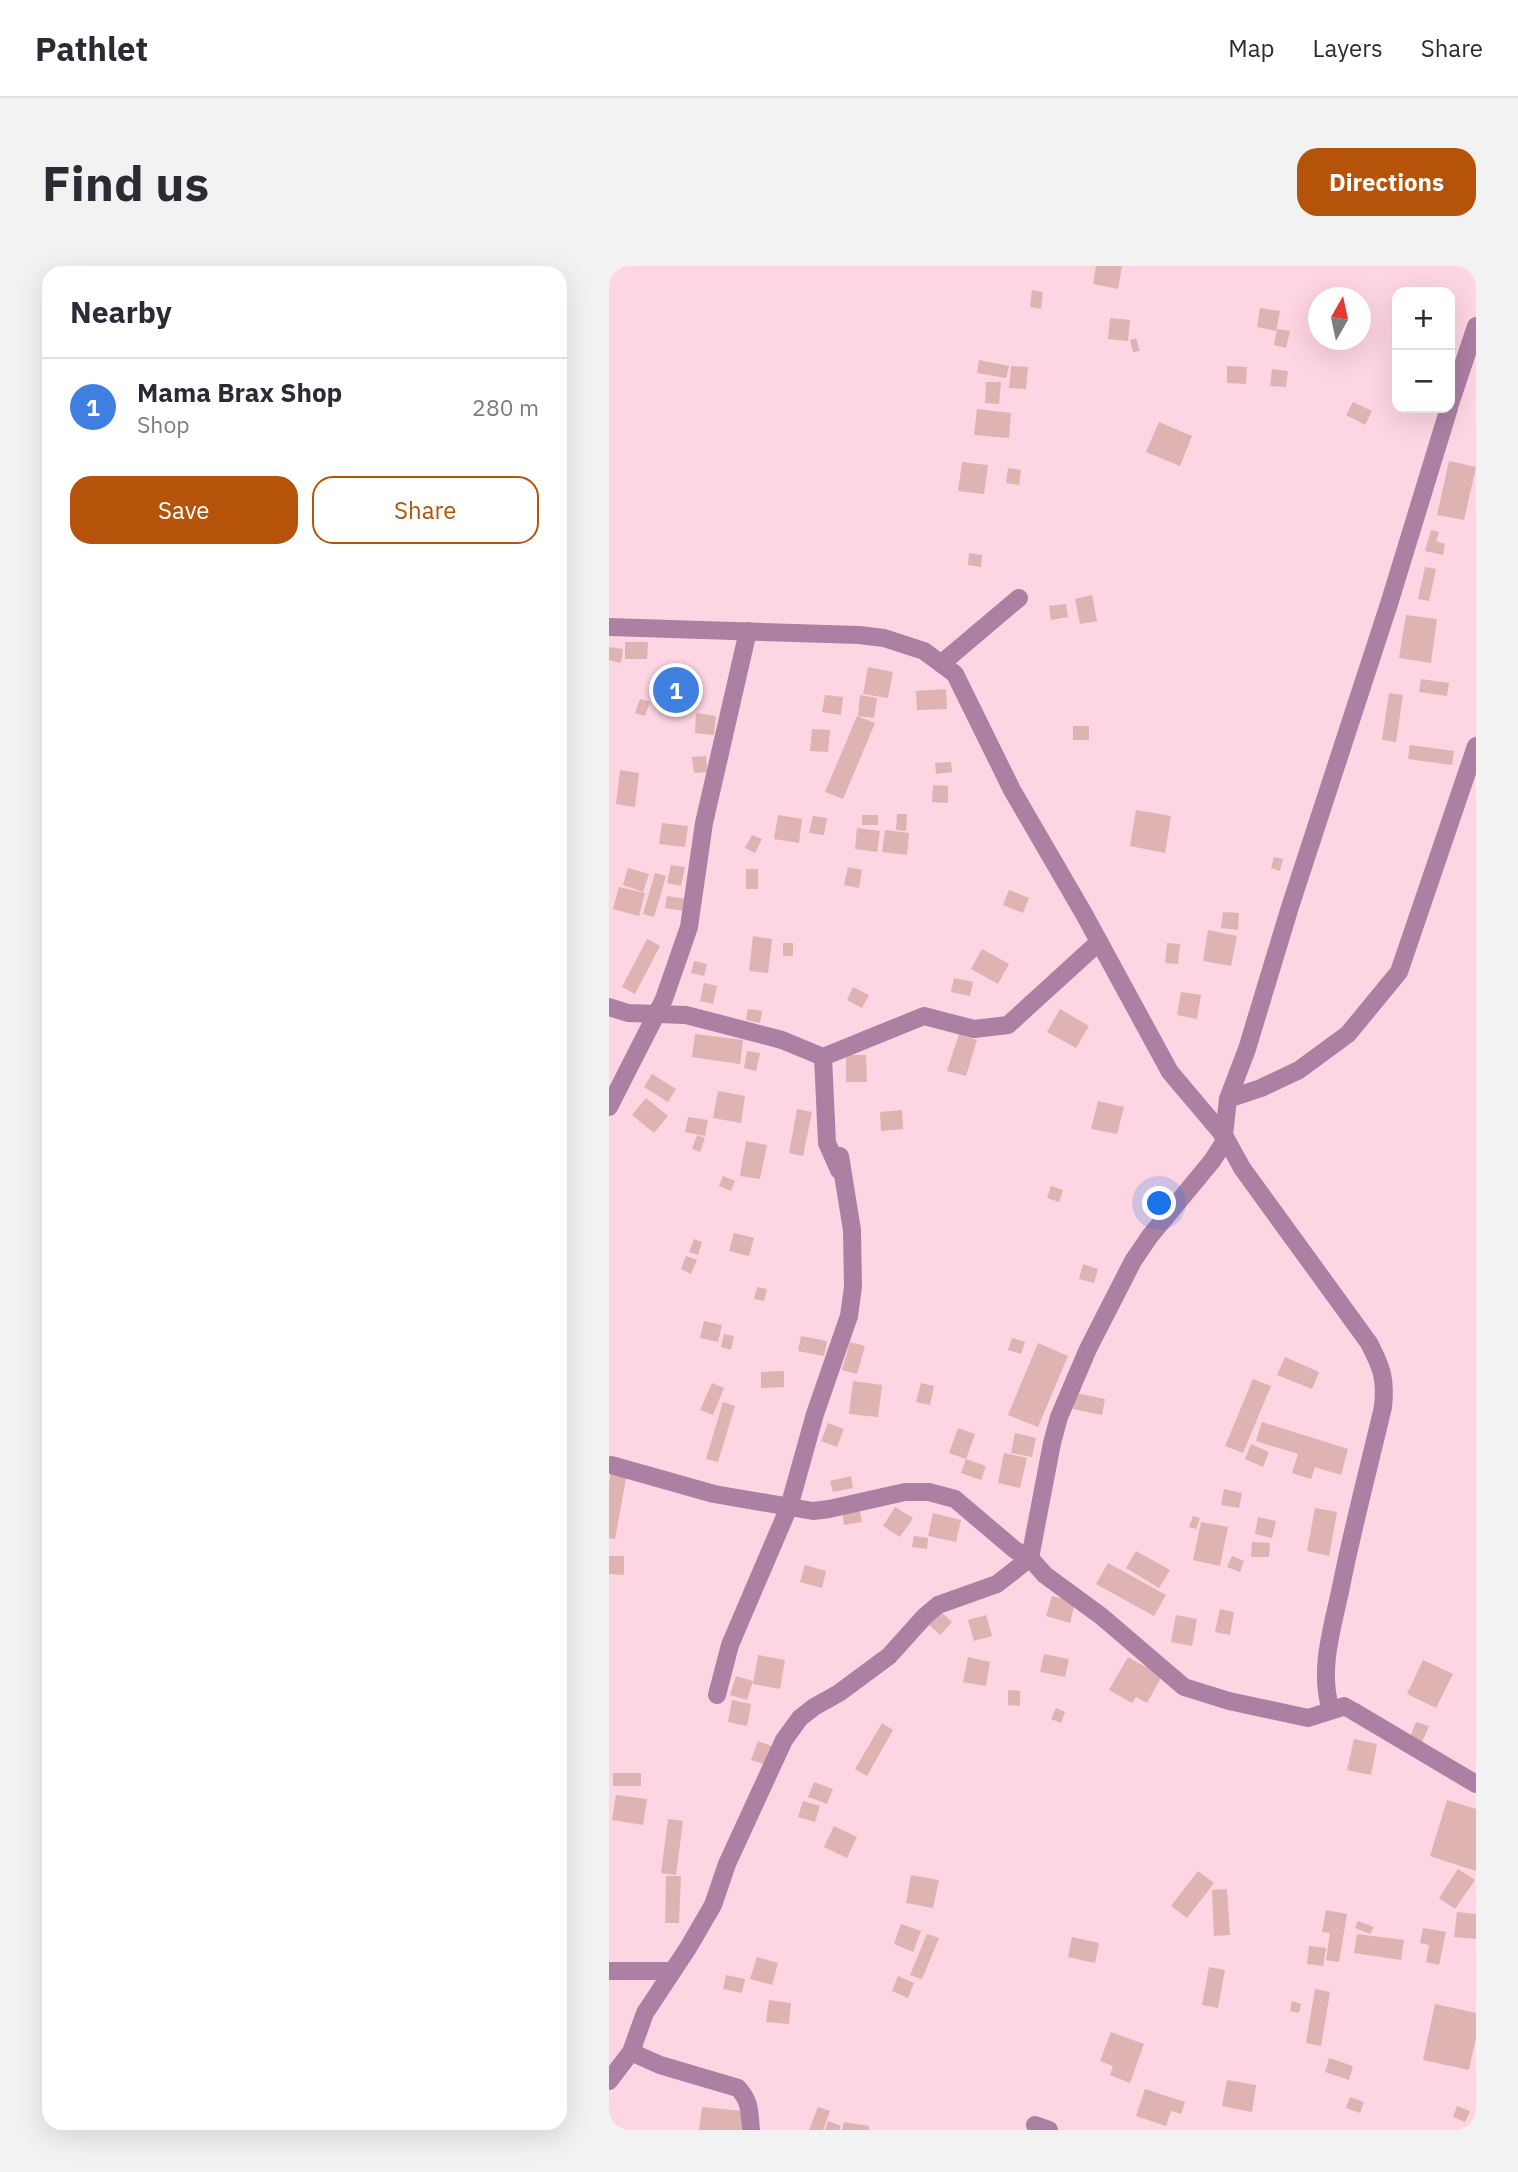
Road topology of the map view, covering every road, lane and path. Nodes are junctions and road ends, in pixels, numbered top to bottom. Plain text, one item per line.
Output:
1 (1476, 326) edge
2 (1455, 388) edge
3 (1447, 413) edge
4 (1019, 598) dead end
5 (609, 627) edge
6 (748, 631) junction
7 (942, 663) junction
8 (1476, 746) edge
9 (1099, 943) junction
10 (609, 1007) edge
11 (655, 1014) junction
12 (823, 1057) junction
13 (1228, 1099) junction
14 (609, 1107) edge
15 (1225, 1137) junction
16 (841, 1156) dead end
17 (846, 1184) junction
18 (611, 1465) dead end
19 (789, 1507) junction
20 (1030, 1558) junction
21 (717, 1695) dead end
22 (1344, 1706) junction
23 (1476, 1784) edge
24 (671, 1970) junction
25 (609, 1971) edge
26 (631, 2052) junction
27 (609, 2081) edge
28 (751, 2130) edge

1 - 2 street
3 - 13 street
4 - 7 street
5 - 6 street
6 - 7 street
6 - 11 street
7 - 9 street
8 - 13 street
9 - 12 street
9 - 15 street
10 - 11 street
11 - 12 street
11 - 14 street
12 - 17 street
13 - 15 street
15 - 20 street
15 - 22 street
16 - 17 street
17 - 19 street
18 - 19 street
19 - 20 street
19 - 21 street
20 - 22 street
20 - 24 street
22 - 23 street
24 - 25 street
24 - 26 street
26 - 27 street
26 - 28 street

